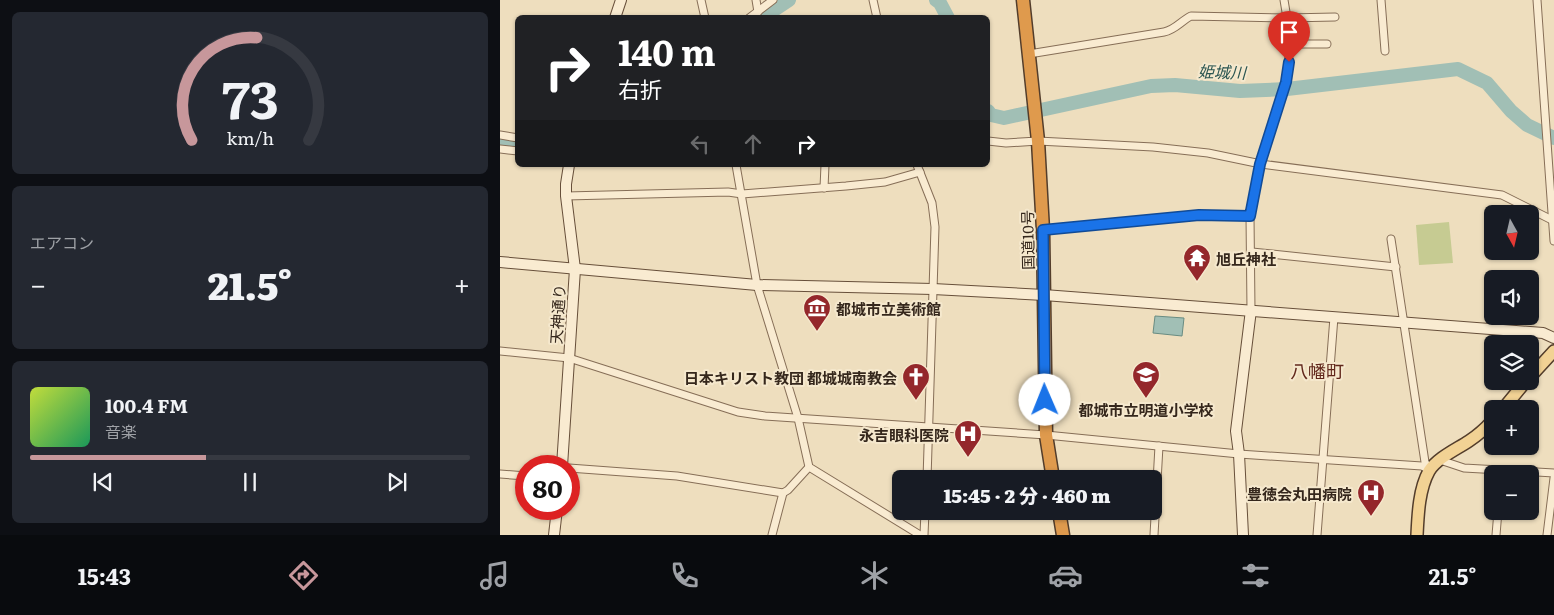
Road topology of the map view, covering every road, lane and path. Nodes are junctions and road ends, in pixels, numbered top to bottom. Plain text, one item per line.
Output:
1 (621, 0) edge
2 (701, 0) edge
3 (756, 0) edge
4 (773, 0) edge
5 (872, 0) edge
6 (1023, 0) edge
7 (1284, 0) edge
8 (1381, 0) edge
9 (1537, 0) edge
10 (758, 12) junction
11 (617, 15) edge
12 (704, 15) edge
13 (754, 15) edge
14 (876, 15) edge
15 (1335, 17) dead end
16 (1288, 18) junction
17 (1288, 44) junction
18 (1328, 44) dead end
19 (1385, 51) dead end
20 (1029, 54) junction
21 (500, 136) edge
22 (515, 138) edge
23 (990, 141) edge
24 (1038, 141) junction
25 (500, 149) edge
26 (515, 152) edge
27 (1260, 164) junction
28 (569, 167) edge
29 (736, 167) edge
30 (825, 167) edge
31 (918, 169) edge
32 (824, 188) junction
33 (742, 194) junction
34 (566, 196) junction
35 (1250, 216) junction
36 (1553, 222) edge
37 (1043, 230) junction
38 (1391, 239) dead end
39 (1554, 241) edge
40 (1252, 252) junction
41 (500, 262) edge
42 (1396, 267) junction
43 (575, 269) junction
44 (757, 285) junction
45 (933, 290) junction
46 (1044, 295) junction
47 (1251, 310) junction
48 (1334, 317) junction
49 (1405, 323) junction
50 (1554, 338) edge
51 (500, 351) edge
52 (1554, 351) edge
53 (569, 358) junction
54 (1539, 367) edge
55 (1519, 390) edge
56 (1510, 400) edge
57 (798, 418) junction
58 (929, 428) junction
59 (1484, 429) edge
60 (1046, 435) junction
61 (1160, 446) junction
62 (1239, 454) junction
63 (563, 455) edge
64 (1324, 459) junction
65 (1440, 460) junction
66 (809, 467) junction
67 (580, 469) edge
68 (927, 470) edge
69 (1052, 470) edge
70 (1430, 470) junction
71 (1484, 470) edge
72 (1539, 473) edge
73 (1554, 473) edge
74 (500, 474) edge
75 (515, 475) edge
76 (1554, 478) edge
77 (783, 493) junction
78 (556, 520) edge
79 (925, 520) edge
80 (1060, 520) edge
81 (1497, 520) edge
82 (554, 535) edge
83 (772, 535) edge
84 (920, 535) edge
85 (924, 535) edge
86 (1063, 535) edge
87 (1154, 535) edge
88 (1243, 535) edge
89 (1318, 535) edge
90 (1417, 535) edge
91 (1496, 535) edge
92 (1547, 535) edge

1 - 11 street
2 - 12 street
3 - 10 street
4 - 10 street
5 - 14 street
6 - 20 highway, 国道10号
7 - 16 street
8 - 19 street
9 - 36 street
10 - 13 street
15 - 16 street
16 - 17 street
16 - 20 street
17 - 18 street
17 - 27 street
20 - 24 highway, 国道10号
21 - 22 street
23 - 24 street
24 - 27 street
24 - 37 highway, 国道10号
25 - 26 street
27 - 35 street
27 - 36 street
28 - 34 street, 天神通り
29 - 33 street
30 - 32 street
31 - 32 street
31 - 45 street
32 - 33 street
33 - 34 street
33 - 44 street
34 - 43 street, 天神通り
35 - 37 street
35 - 40 street
36 - 39 street
37 - 46 highway, 国道10号
38 - 42 street
40 - 42 street
40 - 47 street
41 - 43 street
42 - 49 street
43 - 44 street
43 - 53 street, 天神通り
44 - 45 street
44 - 57 street
45 - 46 street
45 - 58 street
46 - 47 street
46 - 60 highway, 国道10号
47 - 48 street
47 - 62 street
48 - 49 street
48 - 64 street
49 - 50 street
49 - 70 street
51 - 53 street
52 - 54 main road
53 - 57 street
53 - 63 street, 天神通り
55 - 56 main road
57 - 58 street
57 - 66 street
58 - 60 street
58 - 68 street
59 - 65 main road
60 - 61 street
60 - 69 highway, 国道10号
61 - 62 street
61 - 87 street
62 - 64 street
62 - 88 street
64 - 70 street
64 - 89 street
65 - 70 main road
65 - 71 street
66 - 77 street
66 - 84 street
67 - 77 street
70 - 90 main road
72 - 73 street
74 - 75 street
76 - 92 street
77 - 83 street
78 - 82 street
79 - 85 street
80 - 86 highway
81 - 91 street

